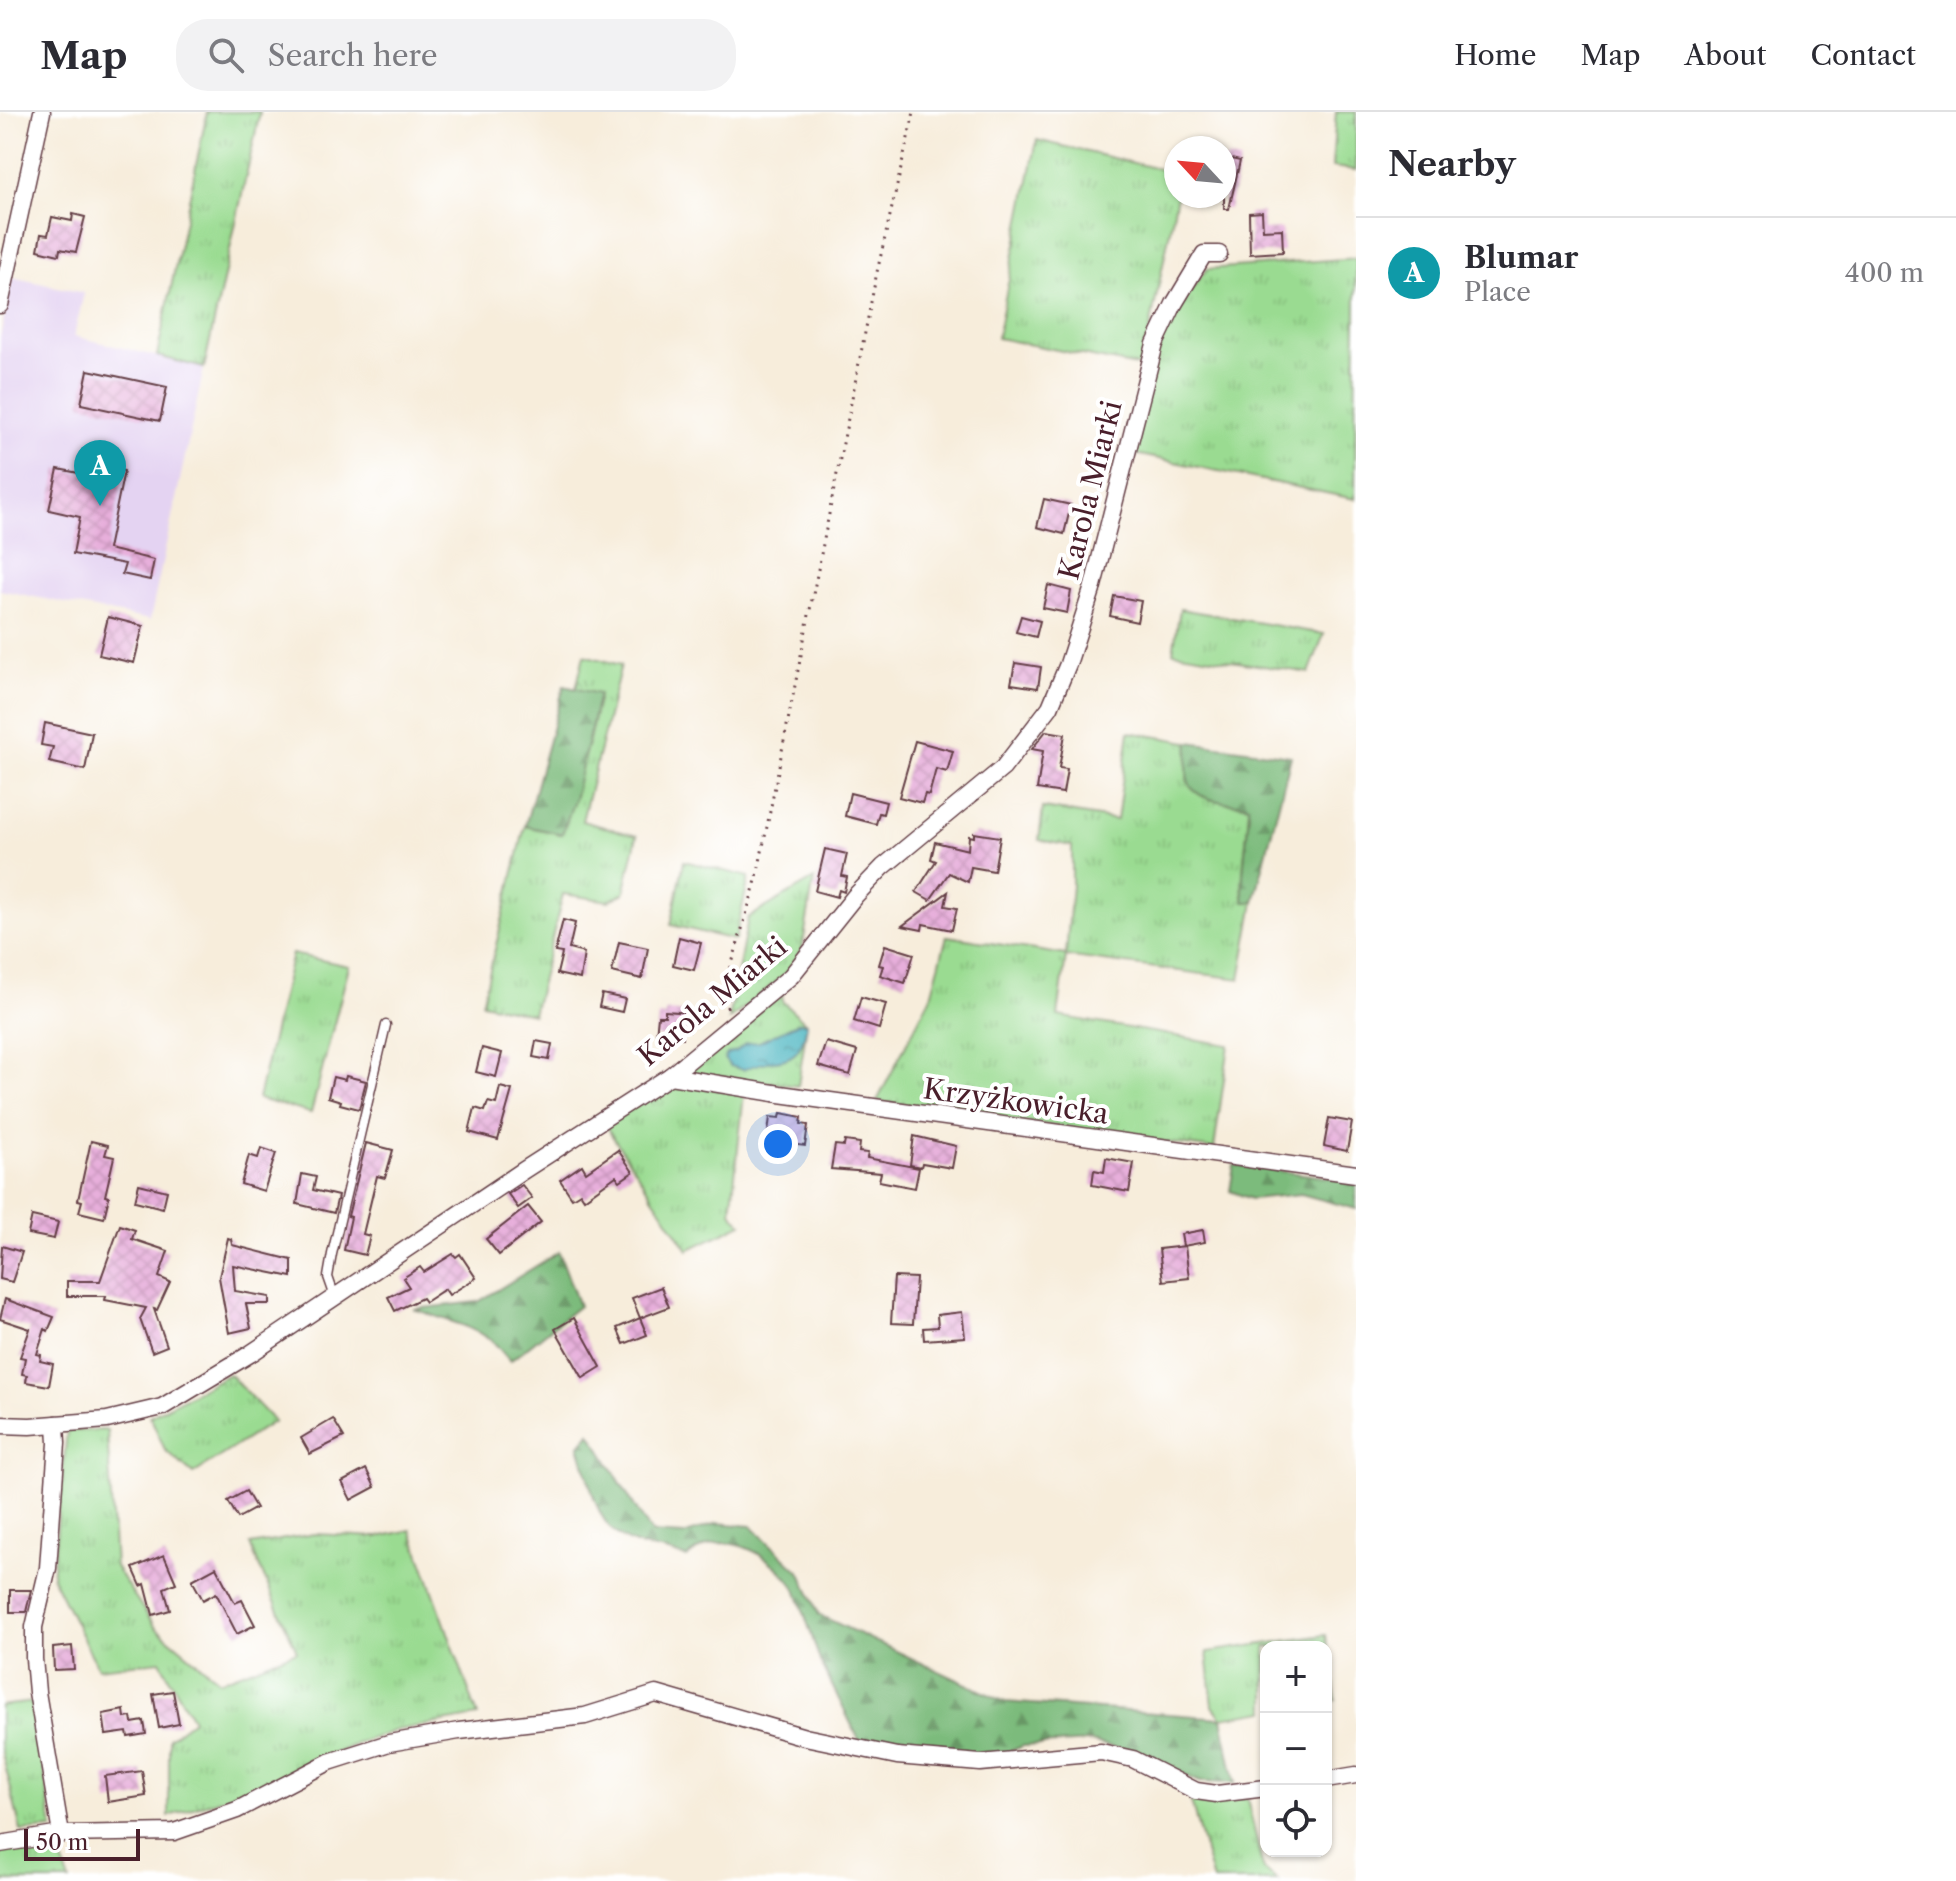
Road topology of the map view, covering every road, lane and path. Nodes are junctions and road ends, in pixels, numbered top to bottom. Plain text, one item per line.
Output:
1 (42, 112) edge
2 (914, 112) edge
3 (1219, 254) dead end
4 (0, 305) edge
5 (386, 1025) dead end
6 (725, 1030) junction
7 (670, 1076) junction
8 (1356, 1174) edge
9 (336, 1298) junction
10 (56, 1424) junction
11 (0, 1425) edge
12 (1356, 1775) edge
13 (1332, 1779) edge
14 (1260, 1789) edge
15 (61, 1834) junction
16 (0, 1844) edge

1 - 4 street
2 - 6 path
3 - 6 street, Karola Miarki
5 - 9 lane
6 - 7 street, Karola Miarki
7 - 8 street, Krzyżkowicka
7 - 9 street, Karola Miarki
9 - 10 street, Karola Miarki
10 - 11 street, Karola Miarki
10 - 15 street
12 - 13 street
14 - 15 street
15 - 16 street

